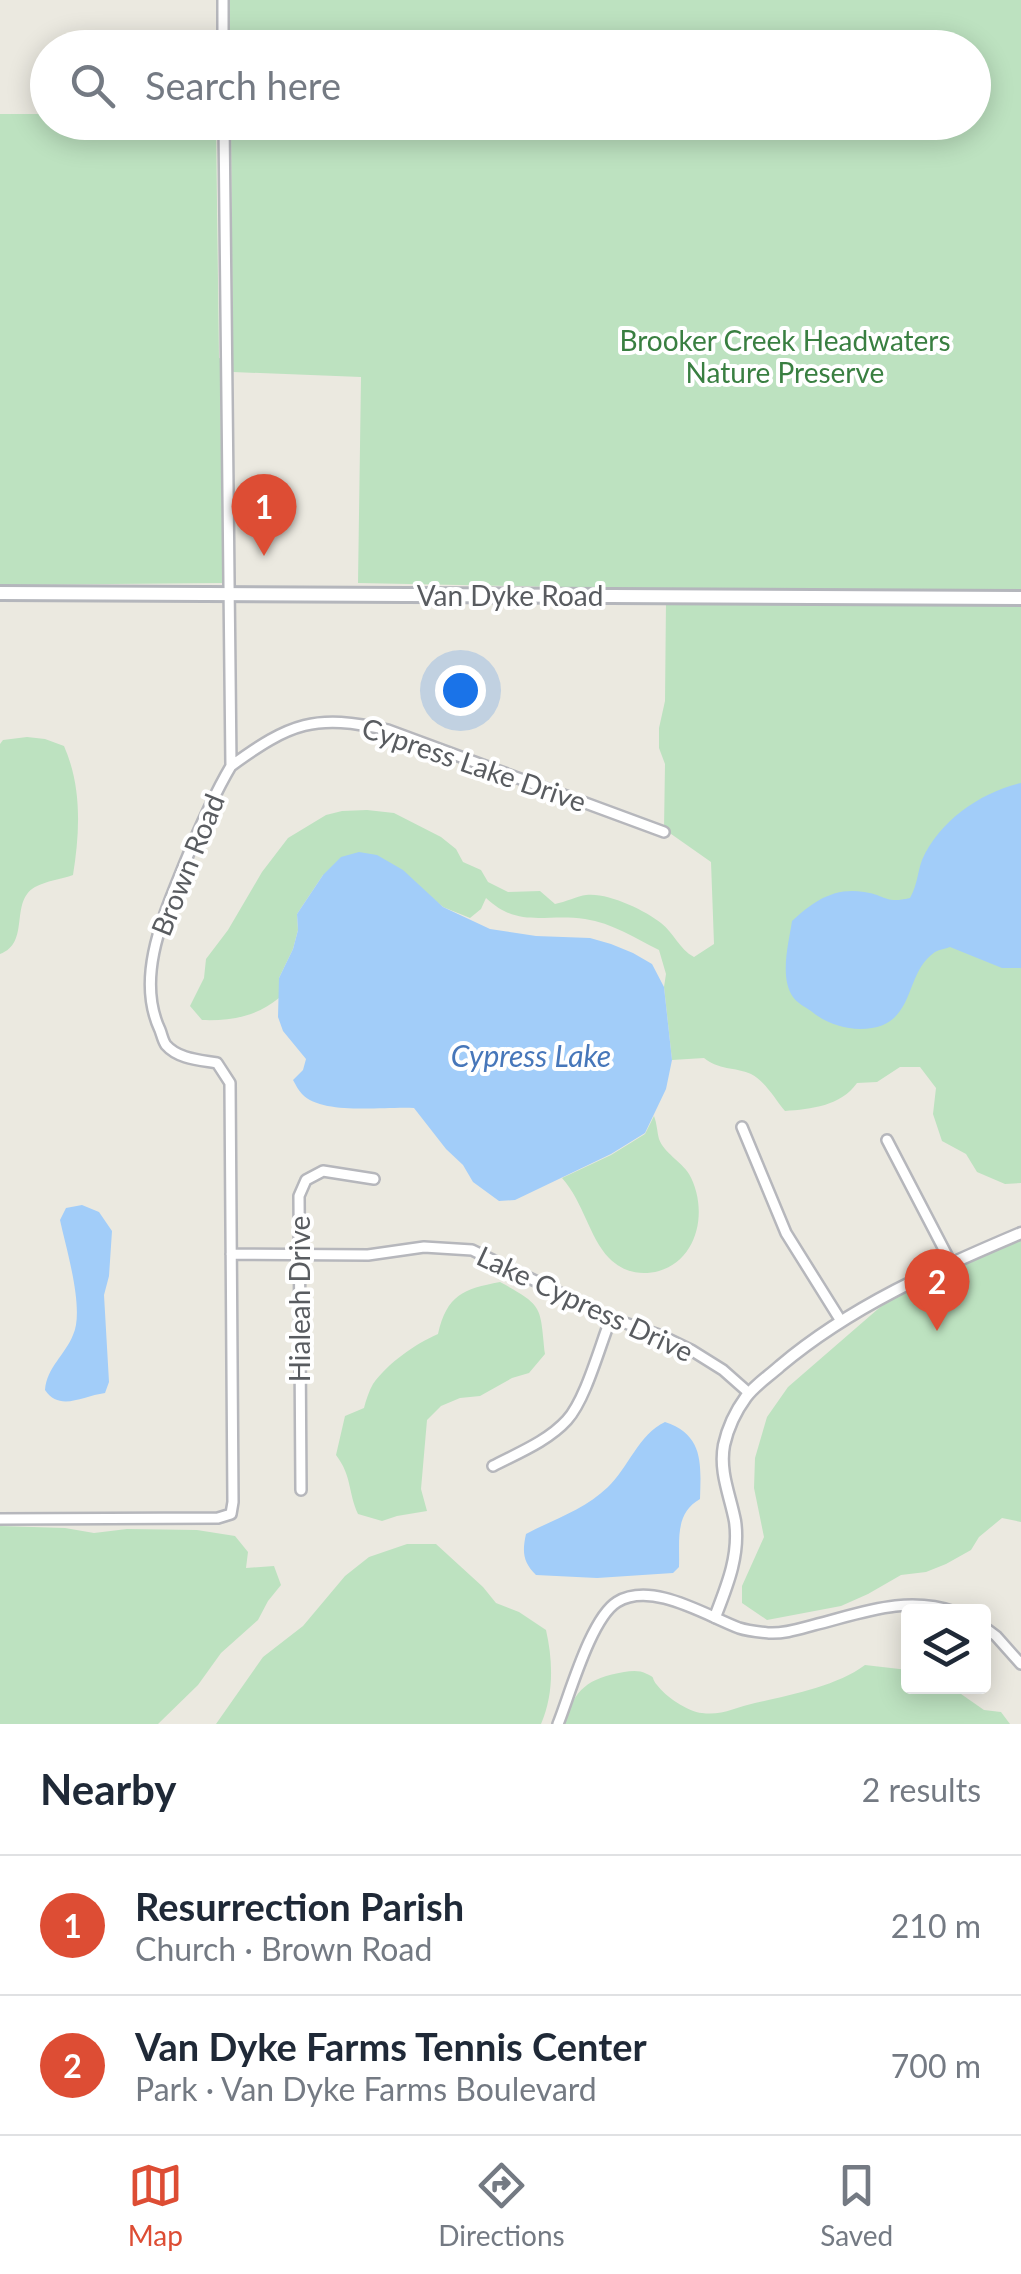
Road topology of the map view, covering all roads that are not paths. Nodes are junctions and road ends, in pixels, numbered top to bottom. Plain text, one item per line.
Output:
1 (224, 0) edge
2 (223, 30) edge
3 (224, 140) edge
4 (0, 593) edge
5 (230, 594) junction
6 (1021, 598) edge
7 (231, 766) junction
8 (664, 832) dead end
9 (742, 1127) dead end
10 (887, 1140) dead end
11 (374, 1179) dead end
12 (1021, 1233) edge
13 (300, 1253) junction
14 (230, 1254) junction
15 (951, 1263) junction
16 (611, 1318) junction
17 (841, 1321) junction
18 (749, 1393) junction
19 (494, 1466) dead end
20 (301, 1490) dead end
21 (0, 1519) edge
22 (901, 1604) edge
23 (716, 1617) junction
24 (991, 1632) edge
25 (1021, 1664) edge
26 (558, 1724) edge

1 - 2 street
3 - 5 street, Brown Road
4 - 5 main road, Van Dyke Road
5 - 6 main road, Van Dyke Road
5 - 7 street, Brown Road
7 - 8 street, Cypress Lake Drive
7 - 14 street, Brown Road
9 - 17 street
10 - 15 street
11 - 13 street, Hialeah Drive
12 - 15 street
13 - 14 street, Lake Cypress Drive
13 - 16 street, Lake Cypress Drive
13 - 20 street, Hialeah Drive
14 - 21 street, Brown Road
15 - 17 street
16 - 18 street, Lake Cypress Drive
16 - 19 street
17 - 18 street
18 - 23 street
22 - 23 street
23 - 26 street
24 - 25 street

